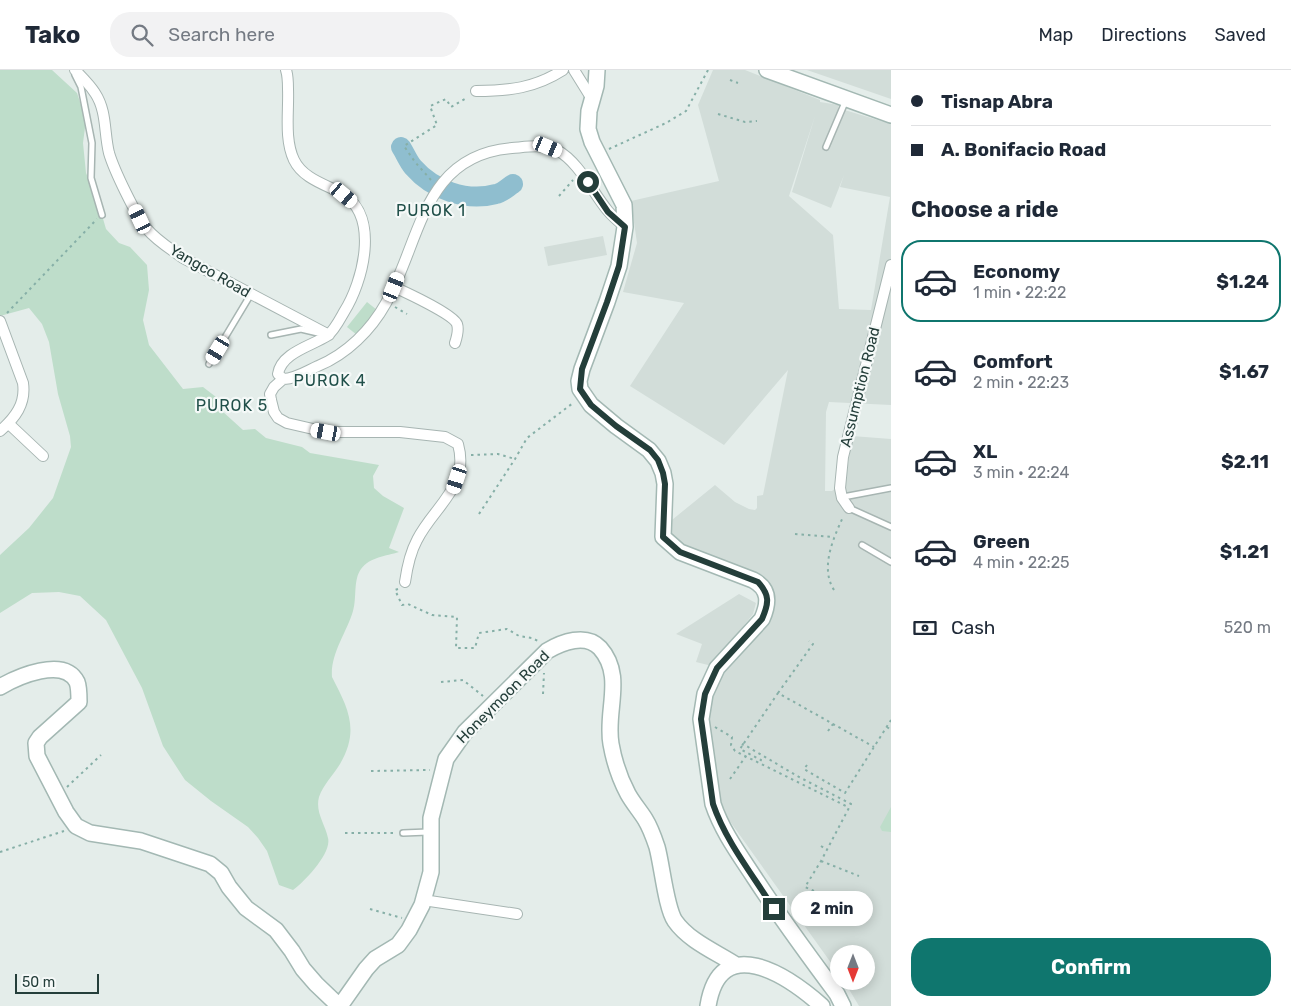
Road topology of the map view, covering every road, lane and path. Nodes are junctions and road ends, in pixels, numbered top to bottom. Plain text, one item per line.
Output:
1 (73, 70) edge
2 (286, 70) edge
3 (562, 70) edge
4 (574, 70) edge
5 (598, 70) edge
6 (708, 70) edge
7 (767, 70) edge
8 (730, 80) dead end
9 (738, 83) dead end
10 (476, 92) joint
11 (592, 99) junction
12 (846, 99) junction
13 (718, 114) dead end
14 (891, 115) edge
15 (757, 120) dead end
16 (826, 147) dead end
17 (604, 151) dead end
18 (580, 173) junction
19 (428, 179) dead end
20 (559, 196) dead end
21 (102, 215) joint
22 (625, 227) junction
23 (891, 265) edge
24 (394, 287) junction
25 (251, 294) junction
26 (392, 306) dead end
27 (407, 314) dead end
28 (3, 317) edge
29 (271, 335) dead end
30 (328, 335) junction
31 (455, 343) dead end
32 (209, 364) dead end
33 (283, 380) junction
34 (578, 401) dead end
35 (9, 424) junction
36 (0, 432) edge
37 (44, 456) dead end
38 (461, 456) junction
39 (515, 459) junction
40 (891, 488) edge
41 (842, 498) junction
42 (848, 510) junction
43 (479, 514) dead end
44 (891, 527) edge
45 (795, 534) dead end
46 (834, 537) junction
47 (862, 545) dead end
48 (891, 562) edge
49 (405, 582) joint
50 (834, 590) dead end
51 (532, 638) dead end
52 (809, 641) dead end
53 (441, 682) dead end
54 (0, 687) edge
55 (778, 693) junction
56 (493, 704) junction
57 (891, 720) edge
58 (710, 724) dead end
59 (833, 724) junction
60 (886, 727) junction
61 (749, 728) dead end
62 (891, 730) edge
63 (752, 731) junction
64 (828, 731) dead end
65 (743, 744) junction
66 (874, 747) junction
67 (101, 755) dead end
68 (746, 756) junction
69 (759, 764) junction
70 (807, 765) dead end
71 (371, 770) dead end
72 (442, 770) junction
73 (730, 779) dead end
74 (58, 796) junction
75 (849, 807) junction
76 (76, 826) junction
77 (431, 832) junction
78 (345, 833) dead end
79 (403, 833) joint
80 (821, 846) dead end
81 (827, 850) junction
82 (0, 852) edge
83 (821, 861) junction
84 (859, 876) dead end
85 (814, 891) dead end
86 (424, 900) junction
87 (370, 909) dead end
88 (517, 914) dead end
89 (414, 921) junction
90 (736, 965) junction
91 (339, 1006) edge
92 (708, 1006) edge
93 (822, 1006) edge
94 (843, 1006) edge

1 - 21 lane
1 - 25 street, Yangco Road
2 - 30 street
3 - 10 street
4 - 11 street
5 - 11 street
6 - 17 path
7 - 12 street
8 - 9 path
10 - 19 path
11 - 22 street
12 - 14 street
12 - 16 lane
13 - 15 path
18 - 20 path
18 - 22 street
18 - 24 street
21 - 28 path
22 - 94 street
23 - 41 street, Assumption Road
24 - 31 street
24 - 33 street
25 - 30 street, Yangco Road
25 - 32 lane
26 - 27 path
28 - 35 street
29 - 30 lane
30 - 33 street
33 - 38 street
34 - 39 path
35 - 36 street
35 - 37 street
38 - 39 path
38 - 49 street
39 - 43 path
40 - 41 lane
41 - 42 street
42 - 44 lane
42 - 46 path
45 - 46 path
46 - 50 path
47 - 48 lane
49 - 51 path
52 - 55 path
53 - 56 path
54 - 74 street
55 - 59 path
55 - 63 path
56 - 72 street, Honeymoon Road
56 - 90 street, Honeymoon Road
57 - 60 path
58 - 68 path
59 - 64 path
59 - 66 path
60 - 62 path
60 - 66 path
61 - 63 path
63 - 65 path
65 - 69 path
65 - 75 path
66 - 70 path
67 - 74 path
68 - 69 path
68 - 73 path
69 - 75 path
71 - 72 path
72 - 77 street, Honeymoon Road
74 - 76 street
75 - 81 path
76 - 82 path
76 - 91 street, Honeymoon Road
77 - 79 lane
77 - 86 street, Honeymoon Road
78 - 79 path
80 - 81 path
81 - 83 path
83 - 84 path
83 - 85 path
86 - 88 street
86 - 89 street, Honeymoon Road
87 - 89 path
89 - 91 street, Honeymoon Road
90 - 92 street
90 - 93 street

